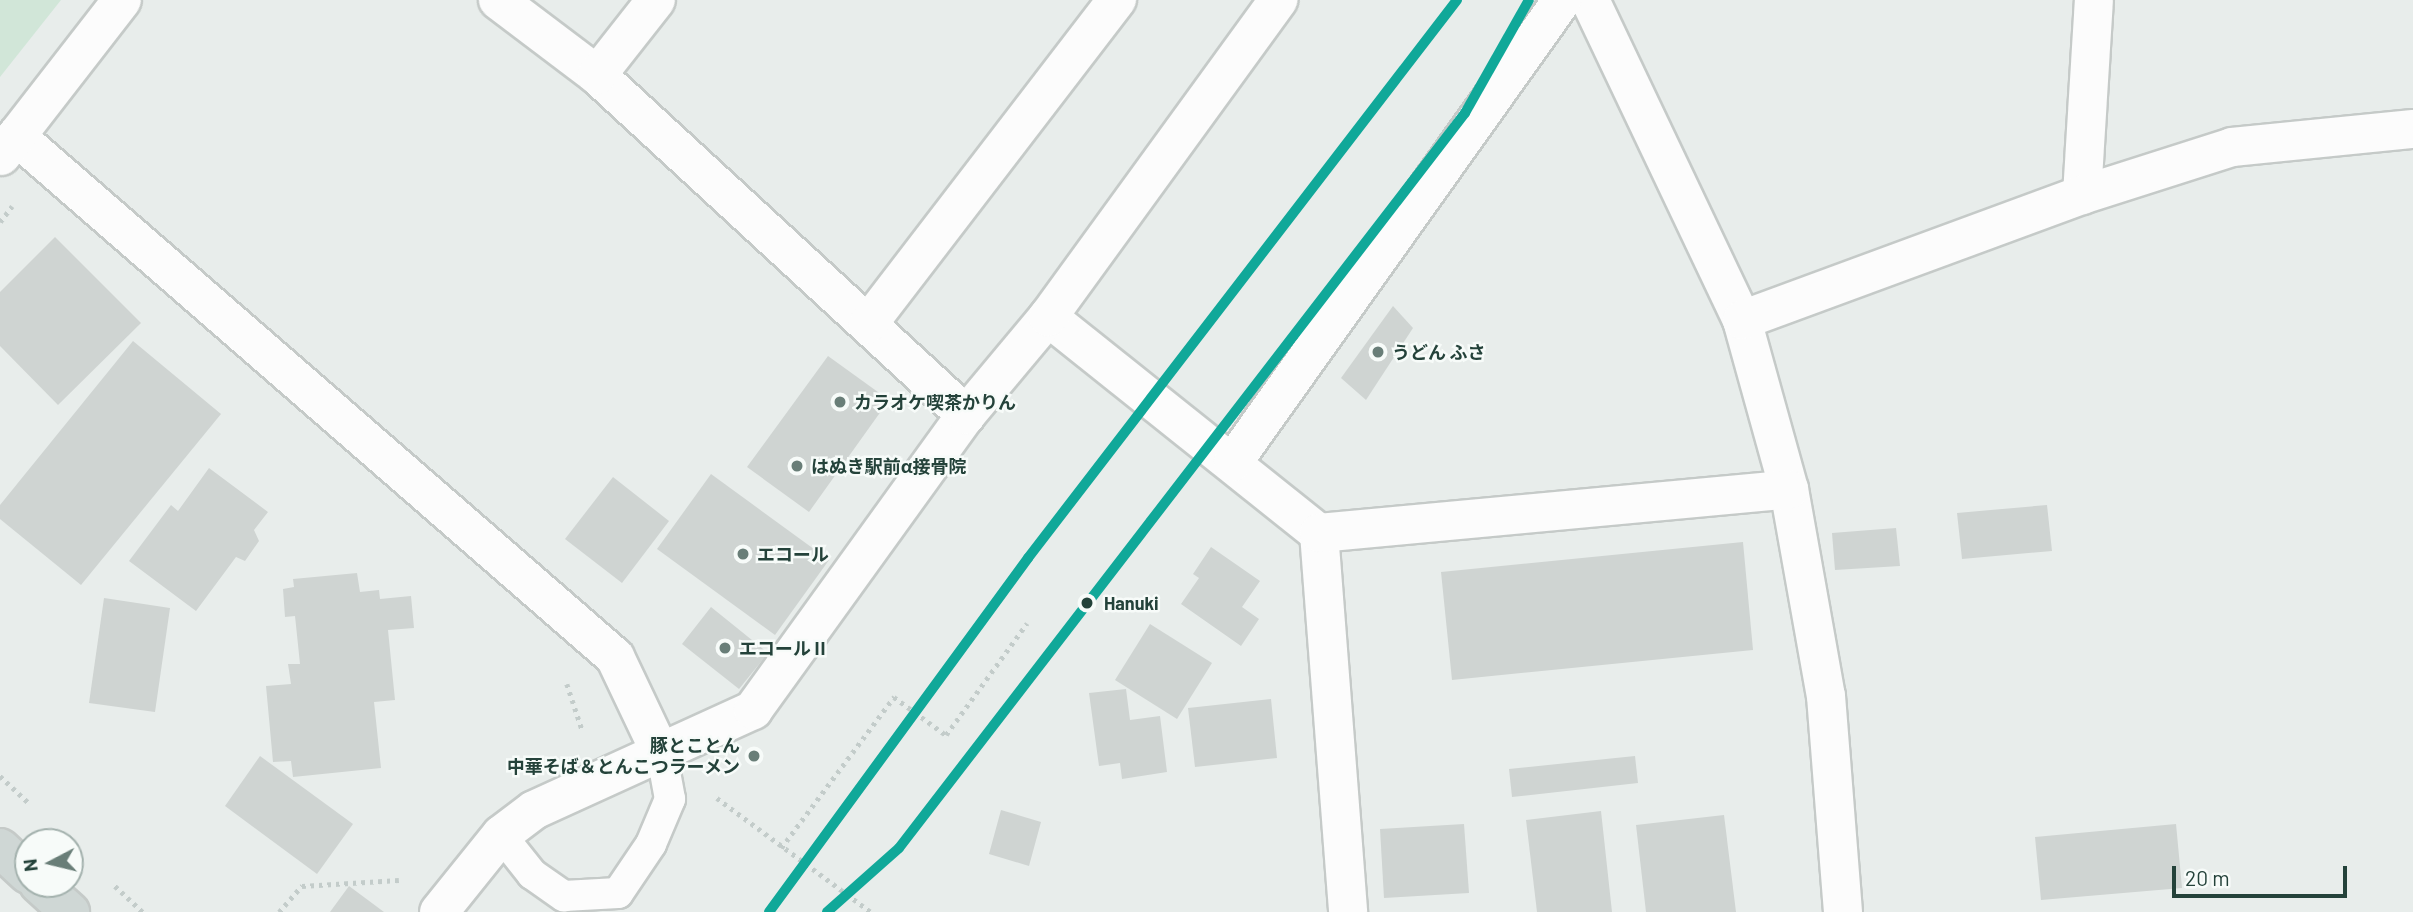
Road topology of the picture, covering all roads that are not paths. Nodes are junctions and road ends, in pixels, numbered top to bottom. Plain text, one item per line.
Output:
1 (122, 0) edge
2 (498, 0) edge
3 (656, 0) edge
4 (1116, 0) edge
5 (1278, 0) edge
6 (1562, 0) edge
7 (1590, 0) edge
8 (2094, 0) edge
9 (597, 75) junction
10 (2413, 129) edge
11 (8, 147) edge
12 (2082, 195) junction
13 (1048, 317) junction
14 (1742, 320) junction
15 (868, 324) junction
16 (966, 415) junction
17 (1233, 462) junction
18 (1789, 489) junction
19 (1319, 533) junction
20 (662, 756) junction
21 (501, 835) junction
22 (53, 898) edge
23 (70, 912) edge
24 (439, 912) edge
25 (1349, 912) edge
26 (1843, 912) edge

1 - 11 street
2 - 9 street
3 - 9 street
4 - 15 street
5 - 13 street
6 - 17 street
7 - 14 street
8 - 12 street
9 - 15 street
10 - 12 street
11 - 20 street
12 - 14 street
13 - 16 street
13 - 17 street
14 - 18 street
15 - 16 street
16 - 20 street
17 - 19 street
18 - 19 street
18 - 26 street
19 - 25 street
20 - 21 street
20 - 21 lane
21 - 24 street
22 - 23 main road

